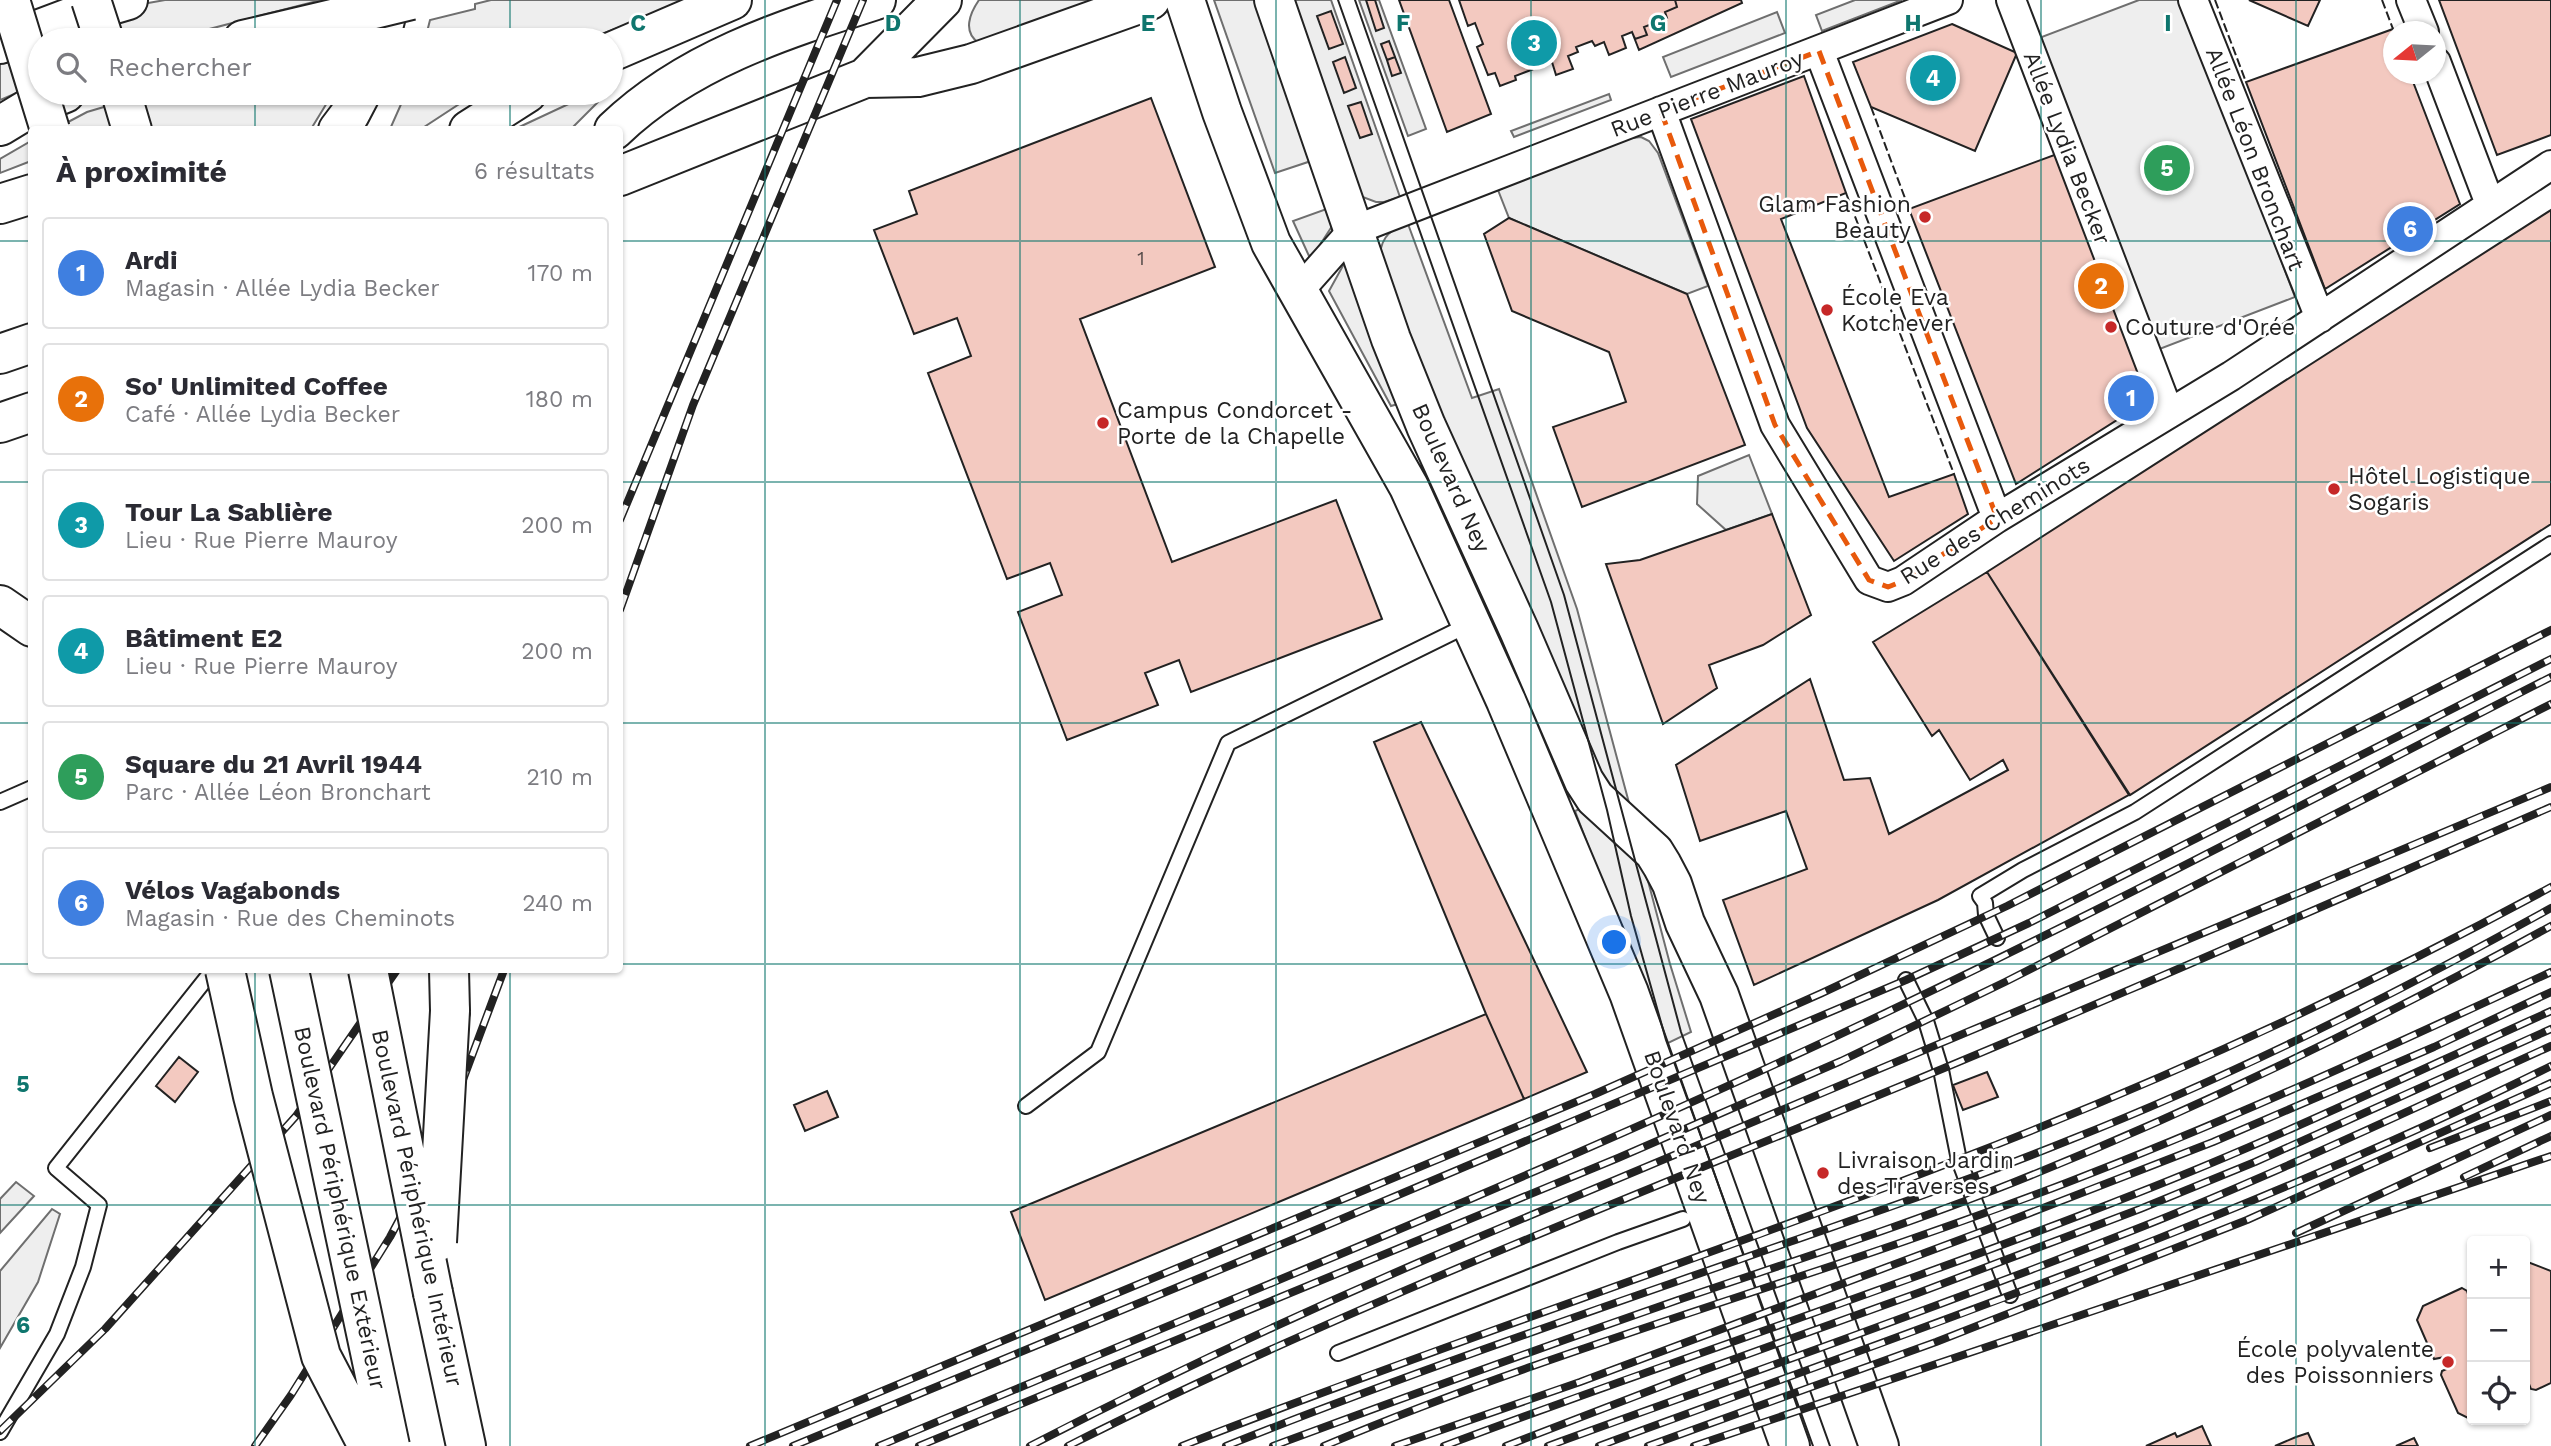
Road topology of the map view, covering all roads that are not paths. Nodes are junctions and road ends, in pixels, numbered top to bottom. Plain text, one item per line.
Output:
1 (10, 0) edge
2 (91, 0) edge
3 (128, 0) edge
4 (390, 0) edge
5 (411, 0) edge
6 (732, 0) edge
7 (876, 0) edge
8 (942, 0) edge
9 (1150, 0) edge
10 (1185, 0) edge
11 (1274, 0) edge
12 (1948, 0) edge
13 (2011, 0) edge
14 (2193, 0) edge
15 (2411, 0) edge
16 (0, 17) edge
17 (2420, 21) edge
18 (42, 28) edge
19 (100, 28) edge
20 (294, 28) edge
21 (383, 28) edge
22 (28, 33) edge
23 (28, 40) edge
24 (0, 44) edge
25 (623, 47) edge
26 (1819, 51) junction
27 (28, 58) edge
28 (865, 78) junction
29 (2444, 84) edge
30 (34, 105) edge
31 (51, 105) edge
32 (125, 105) edge
33 (355, 105) edge
34 (508, 105) edge
35 (1661, 111) junction
36 (0, 125) edge
37 (50, 126) edge
38 (131, 126) edge
39 (341, 126) edge
40 (475, 126) edge
41 (619, 126) edge
42 (2551, 165) edge
43 (623, 175) edge
44 (28, 195) edge
45 (0, 204) edge
46 (2490, 204) junction
47 (1352, 230) junction
48 (1298, 292) junction
49 (2320, 317) junction
50 (28, 413) edge
51 (2169, 414) junction
52 (0, 423) edge
53 (1997, 518) junction
54 (2551, 544) edge
55 (0, 605) edge
56 (1471, 623) junction
57 (28, 624) edge
58 (28, 790) edge
59 (0, 802) edge
60 (1552, 813) junction
61 (1685, 923) junction
62 (1997, 938) dead end
63 (211, 973) edge
64 (226, 973) edge
65 (290, 973) edge
66 (369, 973) edge
67 (449, 973) edge
68 (1906, 979) dead end
69 (1026, 1106) dead end
70 (1683, 1219) junction
71 (433, 1293) junction
72 (2010, 1295) dead end
73 (1338, 1353) dead end
74 (0, 1433) edge
75 (368, 1446) edge
76 (390, 1446) edge
77 (466, 1446) edge
78 (1763, 1446) edge
79 (1790, 1446) edge
80 (1852, 1446) edge
81 (1879, 1446) edge

1 - 23 main road, bridge
2 - 19 main road, bridge
3 - 18 main road
4 - 21 main road
5 - 20 main road, bridge
6 - 25 main road
7 - 41 main road
8 - 28 main road
9 - 28 main road
10 - 48 main road, Boulevard Ney
11 - 47 main road, Boulevard Ney
12 - 26 street, Rue Pierre Mauroy
13 - 51 street, Allée Lydia Becker
14 - 49 street, Allée Léon Bronchart
15 - 17 street
16 - 27 main road, bridge
22 - 24 main road
26 - 35 street, Rue Pierre Mauroy
26 - 53 street
28 - 43 main road
29 - 46 street
30 - 36 main road
31 - 37 main road, bridge
32 - 38 main road
33 - 39 main road
34 - 40 main road
35 - 47 street, Rue Pierre Mauroy
35 - 53 street, Rue des Cheminots
42 - 46 street, Rue des Cheminots
44 - 45 main road
46 - 49 street, Rue des Cheminots
47 - 48 street
47 - 61 main road, Boulevard Ney
48 - 56 main road, Boulevard Ney
49 - 51 street, Rue des Cheminots
50 - 52 main road
51 - 53 street, Rue des Cheminots
54 - 62 lane
55 - 57 main road
56 - 60 main road, Boulevard Ney
56 - 69 lane
58 - 59 lane
60 - 70 main road, Boulevard Ney
60 - 79 main road, Boulevard Ney
61 - 80 main road, Boulevard Ney
61 - 81 main road, Boulevard Ney
63 - 74 lane
64 - 75 main road, bridge
65 - 76 main road, Boulevard Périphérique Extérieur, bridge
66 - 71 main road, Boulevard Périphérique Intérieur, bridge
67 - 71 main road, bridge
68 - 72 lane
70 - 73 lane
70 - 78 main road, Boulevard Ney
71 - 77 main road, Boulevard Périphérique Intérieur

